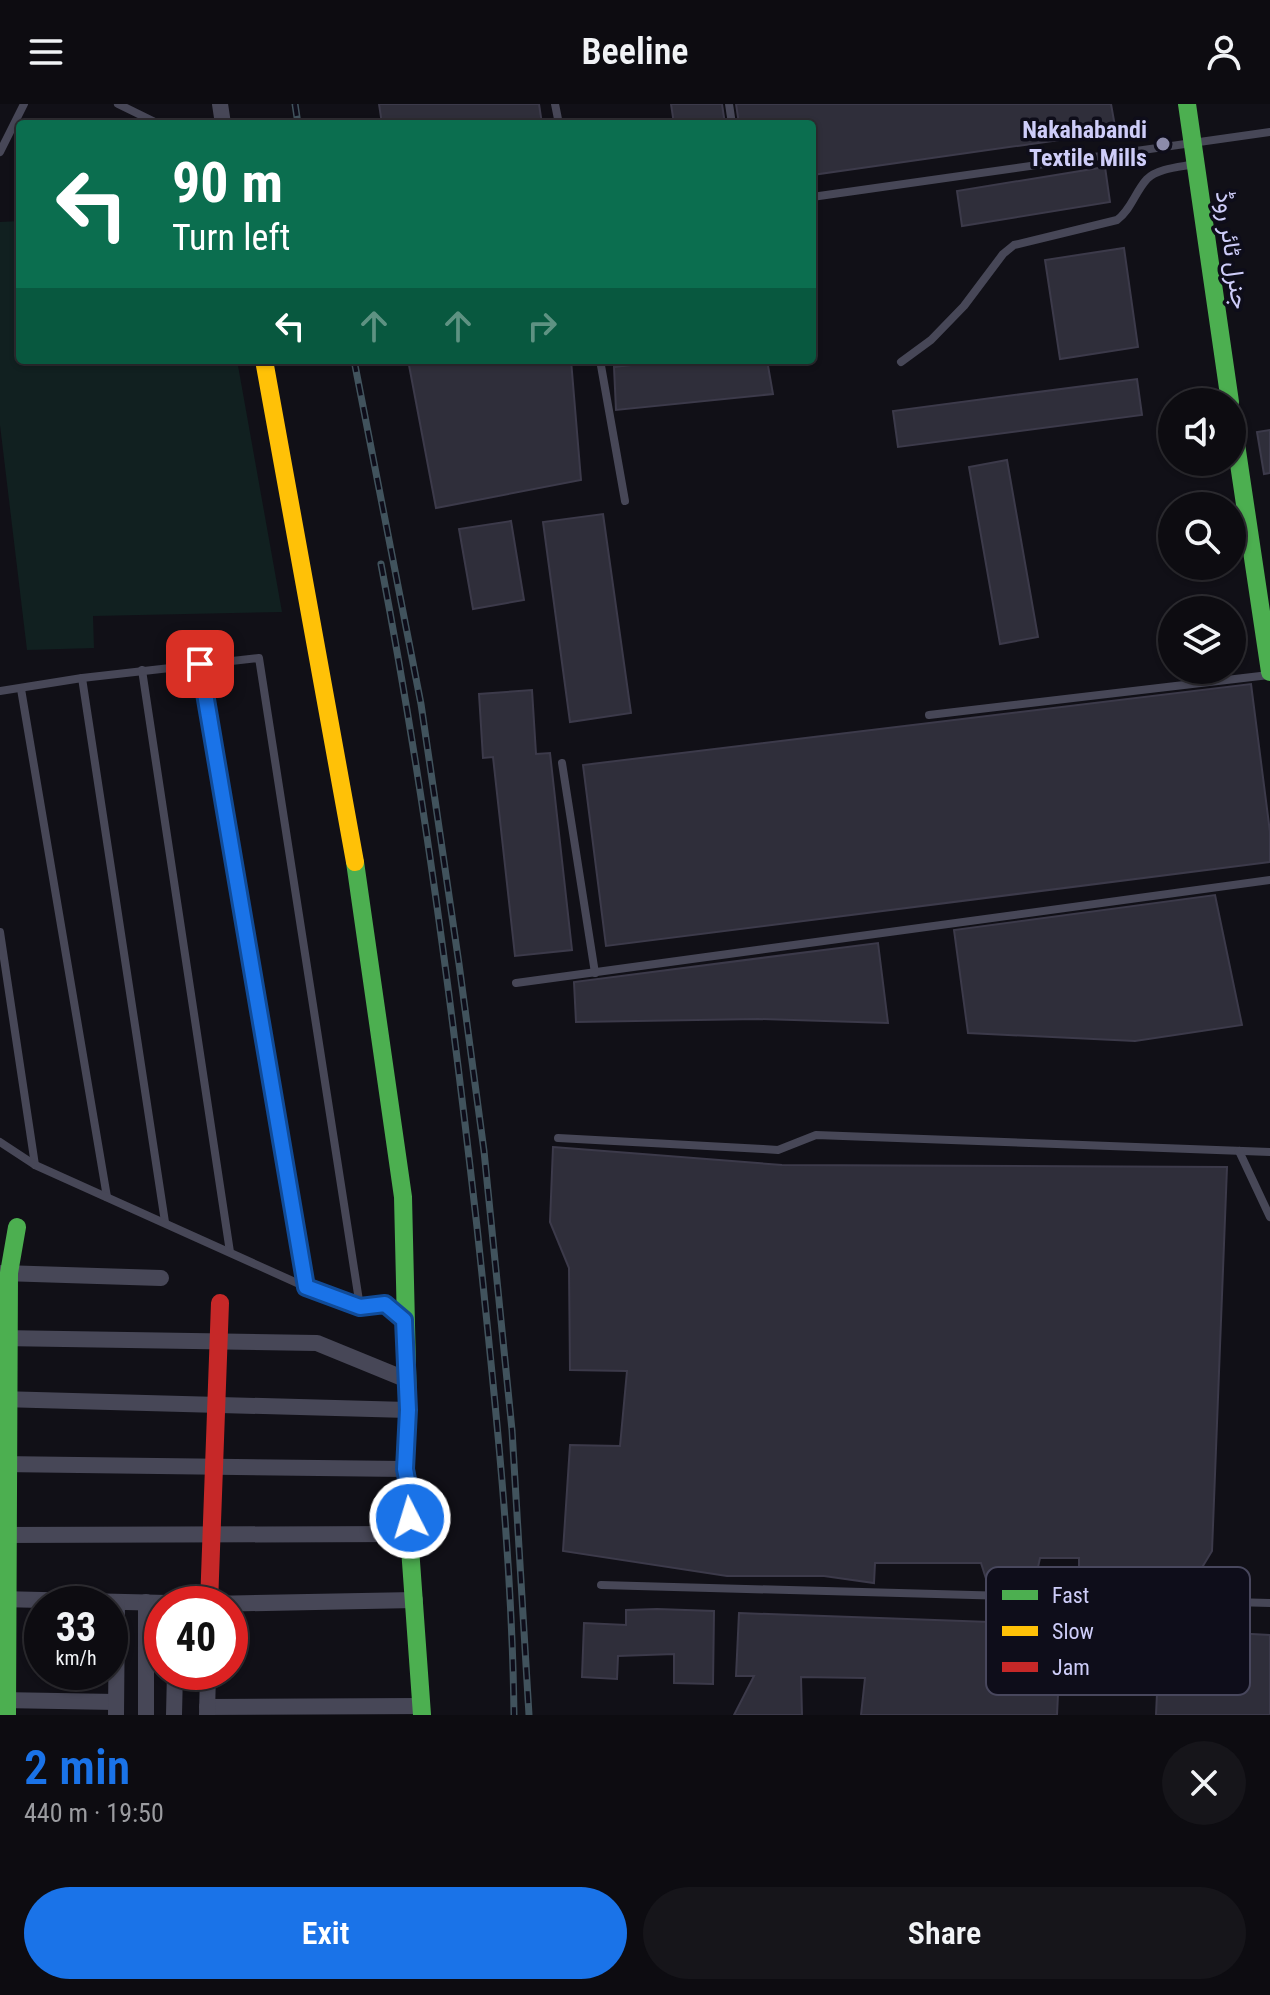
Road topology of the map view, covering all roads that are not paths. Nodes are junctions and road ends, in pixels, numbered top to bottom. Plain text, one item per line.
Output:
1 (24, 104) edge
2 (118, 104) edge
3 (1187, 104) edge
4 (151, 120) edge
5 (1270, 132) edge
6 (1193, 145) junction
7 (0, 152) edge
8 (1196, 164) junction
9 (816, 196) edge
10 (901, 362) dead end
11 (265, 364) edge
12 (601, 364) edge
13 (1228, 388) edge
14 (1241, 476) edge
15 (625, 501) dead end
16 (200, 664) junction
17 (142, 670) junction
18 (1270, 674) edge
19 (82, 678) junction
20 (21, 689) junction
21 (0, 691) edge
22 (929, 715) dead end
23 (562, 763) dead end
24 (1270, 880) edge
25 (0, 932) edge
26 (595, 973) junction
27 (516, 983) dead end
28 (558, 1138) dead end
29 (0, 1142) edge
30 (1239, 1151) junction
31 (1270, 1152) edge
32 (35, 1165) junction
33 (107, 1197) junction
34 (1270, 1217) edge
35 (165, 1222) junction
36 (17, 1227) dead end
37 (230, 1252) junction
38 (5, 1273) edge
39 (161, 1278) dead end
40 (306, 1287) junction
41 (220, 1303) dead end
42 (360, 1307) junction
43 (404, 1320) junction
44 (4, 1338) edge
45 (218, 1341) junction
46 (405, 1379) junction
47 (5, 1399) edge
48 (218, 1405) junction
49 (408, 1410) junction
50 (5, 1464) edge
51 (213, 1468) junction
52 (405, 1469) junction
53 (210, 1534) junction
54 (409, 1534) junction
55 (4, 1535) edge
56 (601, 1585) dead end
57 (209, 1586) edge
58 (986, 1595) edge
59 (4, 1599) edge
60 (24, 1600) edge
61 (415, 1600) junction
62 (1250, 1602) edge
63 (248, 1603) edge
64 (1270, 1603) edge
65 (146, 1690) edge
66 (175, 1690) edge
67 (208, 1690) edge
68 (4, 1705) edge
69 (116, 1709) edge
70 (422, 1710) edge
71 (207, 1711) edge
72 (146, 1715) edge
73 (174, 1715) edge

1 - 7 lane
2 - 4 lane
3 - 6 street, جنرل ٹائر روڈ
5 - 6 lane
6 - 8 street, جنرل ٹائر روڈ
6 - 9 lane
8 - 10 lane
8 - 13 street, جنرل ٹائر روڈ
11 - 43 street
12 - 15 lane
14 - 18 street
16 - 17 lane
16 - 40 lane
16 - 42 lane
17 - 19 lane
17 - 37 lane
18 - 22 lane
19 - 20 lane
19 - 35 lane
20 - 21 lane
20 - 33 lane
23 - 26 lane
24 - 26 lane
25 - 32 lane
26 - 27 lane
28 - 30 lane
29 - 32 lane
30 - 31 lane
30 - 34 lane
32 - 33 lane
33 - 35 lane
35 - 37 lane
36 - 38 street
37 - 40 lane
38 - 39 street
38 - 44 street
40 - 42 lane
41 - 45 street
42 - 43 lane
43 - 46 street
44 - 45 street
44 - 47 street
45 - 46 street
45 - 48 street
46 - 49 street
47 - 48 street
47 - 50 street
48 - 49 street
48 - 51 street
49 - 52 street
50 - 51 street
50 - 55 street
51 - 52 street
51 - 53 street
52 - 54 street
53 - 54 street
53 - 55 street
53 - 57 street
54 - 61 street
55 - 59 street
56 - 58 lane
59 - 60 street
59 - 68 street
61 - 63 street
61 - 70 street
62 - 64 lane
65 - 72 street
66 - 73 street
67 - 71 street
68 - 69 street
70 - 71 street

